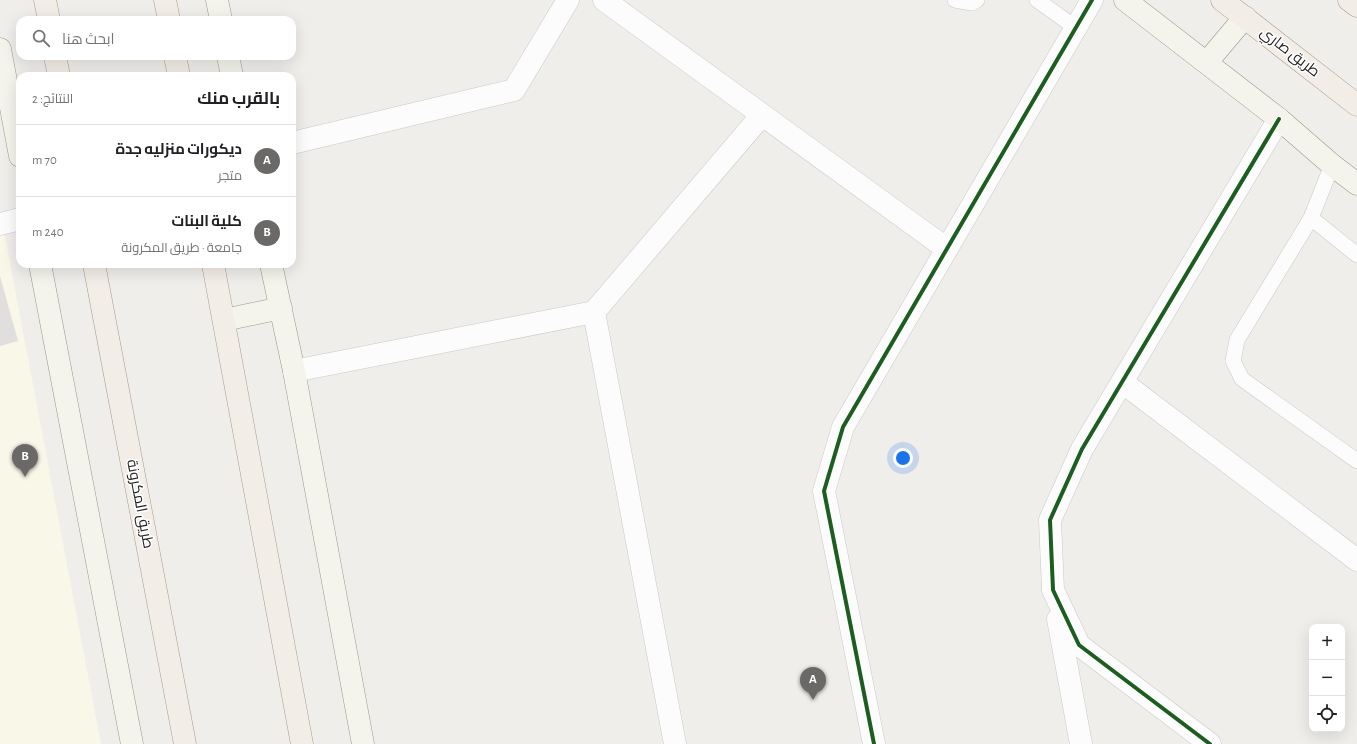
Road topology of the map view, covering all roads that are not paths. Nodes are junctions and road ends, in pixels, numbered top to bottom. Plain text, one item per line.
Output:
1 (45, 0) edge
2 (165, 0) edge
3 (217, 0) edge
4 (568, 0) edge
5 (604, 0) edge
6 (955, 0) edge
7 (977, 0) edge
8 (1037, 0) edge
9 (1092, 0) edge
10 (1125, 0) edge
11 (1222, 0) edge
12 (1349, 0) edge
13 (1357, 6) edge
14 (47, 16) edge
15 (168, 16) edge
16 (220, 16) edge
17 (1245, 17) junction
18 (1076, 28) junction
19 (0, 49) edge
20 (56, 60) edge
21 (176, 60) edge
22 (229, 60) edge
23 (1207, 62) junction
24 (58, 72) edge
25 (178, 72) edge
26 (231, 72) edge
27 (1357, 105) edge
28 (762, 114) junction
29 (1279, 119) junction
30 (16, 135) edge
31 (296, 142) edge
32 (1332, 165) junction
33 (1357, 184) edge
34 (1311, 218) junction
35 (16, 219) edge
36 (0, 224) edge
37 (947, 248) junction
38 (1357, 255) edge
39 (41, 268) edge
40 (95, 268) edge
41 (215, 268) edge
42 (272, 268) edge
43 (280, 308) junction
44 (594, 312) junction
45 (224, 320) junction
46 (294, 371) junction
47 (1122, 382) junction
48 (1357, 461) edge
49 (1357, 560) edge
50 (1053, 590) junction
51 (132, 744) edge
52 (185, 744) edge
53 (302, 744) edge
54 (363, 744) edge
55 (675, 744) edge
56 (874, 744) edge
57 (1081, 744) edge
58 (1210, 744) edge

1 - 14 main road
2 - 15 main road
3 - 16 main road
4 - 31 street
5 - 28 street
6 - 7 lane
8 - 18 lane
9 - 18 street
10 - 23 main road
11 - 17 main road, طريق صاري
12 - 13 main road
17 - 23 main road
17 - 27 main road, طريق صاري
18 - 37 street
19 - 30 main road
20 - 24 main road
21 - 25 main road
22 - 26 main road
23 - 29 main road
28 - 37 street
28 - 44 street
29 - 32 main road
29 - 47 street
32 - 33 main road
32 - 34 lane
34 - 38 lane
34 - 48 lane
35 - 36 street
37 - 56 street
39 - 51 main road
40 - 52 main road, طريق المكرونة
41 - 45 main road
42 - 43 main road
43 - 45 main road
43 - 46 main road
44 - 46 street
44 - 55 street
45 - 53 main road
46 - 54 main road
47 - 49 street
47 - 50 street
50 - 57 street
50 - 58 street

